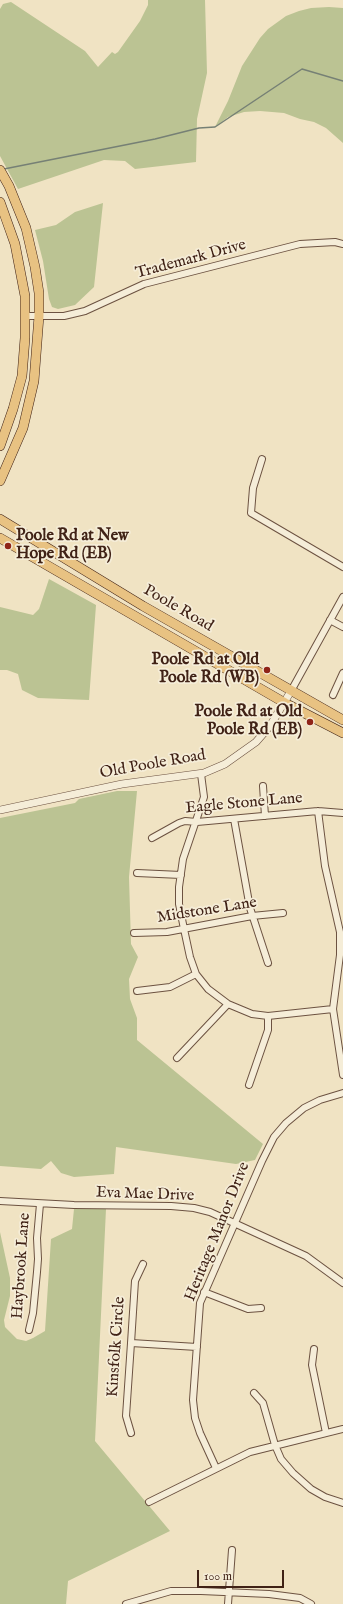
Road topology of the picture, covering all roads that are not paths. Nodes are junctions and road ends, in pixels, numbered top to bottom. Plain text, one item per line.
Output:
1 (0, 170) edge
2 (0, 202) edge
3 (343, 244) edge
4 (25, 316) junction
5 (39, 316) junction
6 (0, 446) edge
7 (262, 458) dead end
8 (0, 481) edge
9 (0, 519) edge
10 (0, 538) edge
11 (343, 567) edge
12 (343, 597) edge
13 (330, 620) junction
14 (343, 627) edge
15 (343, 674) edge
16 (291, 691) junction
17 (333, 695) dead end
18 (284, 703) junction
19 (343, 720) edge
20 (343, 733) edge
21 (201, 774) junction
22 (263, 786) dead end
23 (0, 810) edge
24 (318, 811) junction
25 (343, 813) edge
26 (265, 816) junction
27 (234, 819) junction
28 (197, 822) junction
29 (152, 838) dead end
30 (137, 873) dead end
31 (181, 875) junction
32 (283, 913) dead end
33 (252, 916) junction
34 (184, 928) junction
35 (134, 933) dead end
36 (268, 963) dead end
37 (196, 974) junction
38 (137, 991) dead end
39 (228, 1004) junction
40 (333, 1009) junction
41 (268, 1016) junction
42 (176, 1058) dead end
43 (343, 1075) edge
44 (249, 1085) dead end
45 (343, 1093) edge
46 (0, 1201) edge
47 (40, 1204) junction
48 (235, 1223) junction
49 (143, 1264) dead end
50 (343, 1283) edge
51 (204, 1292) junction
52 (261, 1308) dead end
53 (29, 1330) dead end
54 (131, 1343) junction
55 (197, 1347) junction
56 (314, 1349) dead end
57 (254, 1393) dead end
58 (343, 1429) edge
59 (131, 1433) dead end
60 (326, 1433) junction
61 (275, 1445) junction
62 (216, 1468) junction
63 (149, 1502) dead end
64 (343, 1503) edge
65 (232, 1550) dead end
66 (229, 1592) junction
67 (126, 1604) edge
68 (228, 1604) edge
69 (311, 1604) edge

1 - 5 main road
2 - 4 main road
3 - 5 street, Trademark Drive
4 - 5 street, Trademark Drive
4 - 6 main road
5 - 8 main road
7 - 11 street
9 - 16 main road, Poole Road
10 - 18 main road, Poole Road
12 - 13 street, Old Poole Road
13 - 14 street
13 - 16 street, Old Poole Road
15 - 17 street
16 - 18 street, Old Poole Road
16 - 19 main road, Poole Road
18 - 20 main road, Poole Road
18 - 21 street, Old Poole Road
21 - 23 street, Old Poole Road
21 - 28 street
22 - 26 street
24 - 25 street, Eagle Stone Lane
24 - 26 street, Eagle Stone Lane
24 - 40 street
26 - 27 street, Eagle Stone Lane
27 - 28 street, Eagle Stone Lane
27 - 33 street
28 - 29 street, Eagle Stone Lane
28 - 31 street
30 - 31 street
31 - 34 street
32 - 33 street, Midstone Lane
33 - 34 street, Midstone Lane
33 - 36 street
34 - 35 street, Midstone Lane
34 - 37 street
37 - 38 street
37 - 39 street
39 - 41 street
39 - 42 street
40 - 41 street
40 - 43 street
41 - 44 street
45 - 48 street, Heritage Manor Drive
46 - 47 street, Eva Mae Drive
47 - 48 street, Eva Mae Drive
47 - 53 street, Haybrook Lane
48 - 50 street, Eva Mae Drive
48 - 51 street, Heritage Manor Drive
49 - 54 street, Kinsfolk Circle
51 - 52 street
51 - 55 street, Heritage Manor Drive
54 - 55 street
54 - 59 street, Kinsfolk Circle
55 - 62 street, Heritage Manor Drive
56 - 60 street
57 - 61 street
58 - 60 street
60 - 61 street
61 - 62 street
61 - 64 street
62 - 63 street
65 - 66 street
66 - 67 street
66 - 68 street
66 - 69 street

